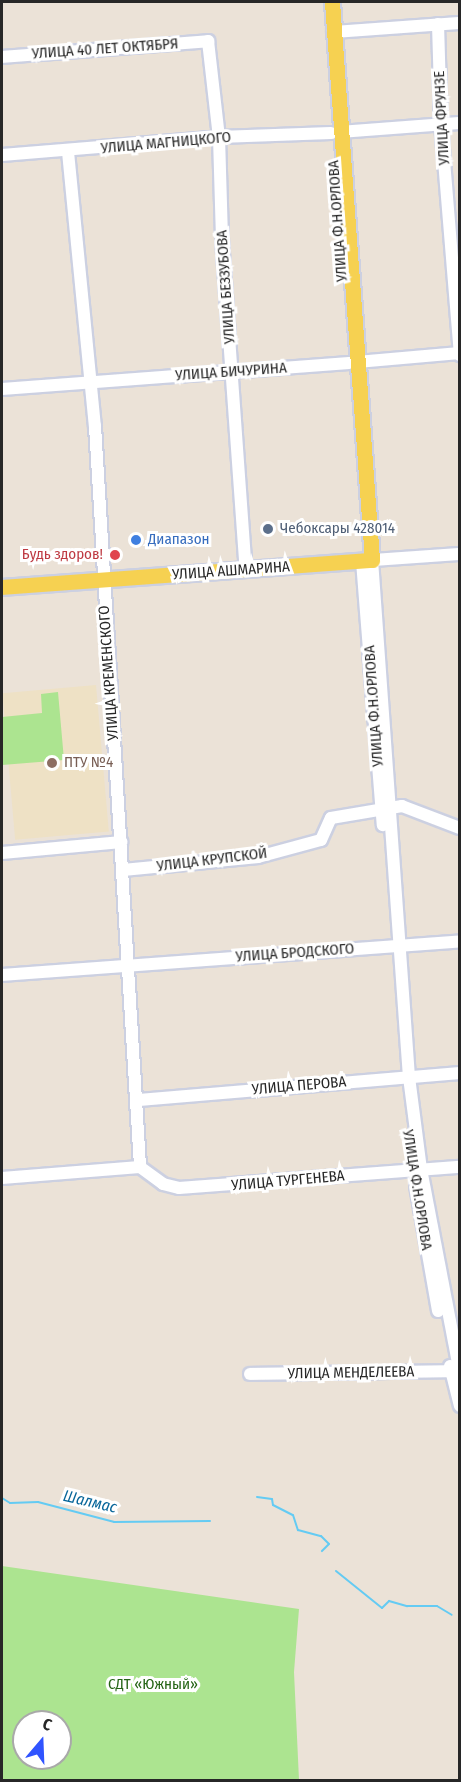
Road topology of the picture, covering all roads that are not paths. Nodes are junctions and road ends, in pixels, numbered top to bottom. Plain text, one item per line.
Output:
1 (324, 2) edge
2 (332, 2) edge
3 (459, 23) edge
4 (438, 24) junction
5 (333, 32) junction
6 (208, 41) joint
7 (2, 57) edge
8 (459, 123) edge
9 (441, 124) junction
10 (335, 133) junction
11 (219, 137) junction
12 (68, 152) junction
13 (2, 155) edge
14 (459, 354) edge
15 (353, 362) junction
16 (231, 374) junction
17 (89, 381) junction
18 (2, 389) edge
19 (459, 554) edge
20 (367, 561) junction
21 (246, 570) junction
22 (103, 580) junction
23 (2, 587) edge
24 (386, 808) junction
25 (459, 828) edge
26 (121, 842) junction
27 (2, 853) edge
28 (123, 870) junction
29 (459, 941) edge
30 (397, 945) junction
31 (131, 966) junction
32 (2, 975) edge
33 (459, 1072) edge
34 (405, 1077) junction
35 (139, 1100) junction
36 (141, 1167) junction
37 (459, 1167) edge
38 (417, 1169) junction
39 (2, 1178) edge
40 (457, 1372) edge
41 (250, 1374) dead end
42 (459, 1406) edge

1 - 10 main road, УЛИЦА Ф.Н.ОРЛОВА
2 - 5 main road, УЛИЦА Ф.Н.ОРЛОВА
3 - 4 street
4 - 5 street
4 - 9 street, УЛИЦА ФРУНЗЕ
5 - 10 main road, УЛИЦА Ф.Н.ОРЛОВА
6 - 7 street, УЛИЦА 40 ЛЕТ ОКТЯБРЯ
6 - 11 street, УЛИЦА БЕЗЗУБОВА
8 - 9 street, УЛИЦА МАГНИЦКОГО
9 - 10 street, УЛИЦА МАГНИЦКОГО
9 - 14 street, УЛИЦА ФРУНЗЕ
10 - 11 street, УЛИЦА МАГНИЦКОГО
10 - 15 main road, УЛИЦА Ф.Н.ОРЛОВА
11 - 12 street, УЛИЦА МАГНИЦКОГО
11 - 16 street, УЛИЦА БЕЗЗУБОВА
12 - 13 street, УЛИЦА МАГНИЦКОГО
12 - 17 street, УЛИЦА КРЕМЕНСКОГО
14 - 15 street, УЛИЦА БИЧУРИНА
15 - 16 street, УЛИЦА БИЧУРИНА
15 - 20 main road, УЛИЦА Ф.Н.ОРЛОВА
16 - 17 street, УЛИЦА БИЧУРИНА
16 - 21 street, УЛИЦА БЕЗЗУБОВА
17 - 18 street, УЛИЦА БИЧУРИНА
17 - 22 street, УЛИЦА КРЕМЕНСКОГО
19 - 20 street, УЛИЦА АШМАРИНА
20 - 21 main road, УЛИЦА АШМАРИНА
20 - 24 street, УЛИЦА Ф.Н.ОРЛОВА
21 - 22 main road, УЛИЦА АШМАРИНА
22 - 23 main road, УЛИЦА АШМАРИНА
22 - 26 street, УЛИЦА КРЕМЕНСКОГО
24 - 25 street, УЛИЦА КРУПСКОЙ
24 - 28 street, УЛИЦА КРУПСКОЙ
24 - 30 street, УЛИЦА Ф.Н.ОРЛОВА
26 - 27 street
26 - 28 street, УЛИЦА КРЕМЕНСКОГО
28 - 31 street, УЛИЦА КРЕМЕНСКОГО
29 - 30 street, УЛИЦА БРОДСКОГО
30 - 31 street, УЛИЦА БРОДСКОГО
30 - 34 street, УЛИЦА Ф.Н.ОРЛОВА
31 - 32 street, УЛИЦА БРОДСКОГО
31 - 35 street, УЛИЦА КРЕМЕНСКОГО
33 - 34 street, УЛИЦА ПЕРОВА
34 - 35 street, УЛИЦА ПЕРОВА
34 - 38 street, УЛИЦА Ф.Н.ОРЛОВА
35 - 36 street, УЛИЦА КРЕМЕНСКОГО
36 - 38 street, УЛИЦА ТУРГЕНЕВА
36 - 39 street
37 - 38 street, УЛИЦА ТУРГЕНЕВА
38 - 40 street, УЛИЦА Ф.Н.ОРЛОВА
40 - 41 street, УЛИЦА МЕНДЕЛЕЕВА
40 - 42 street, УЛИЦА Ф.Н.ОРЛОВА

